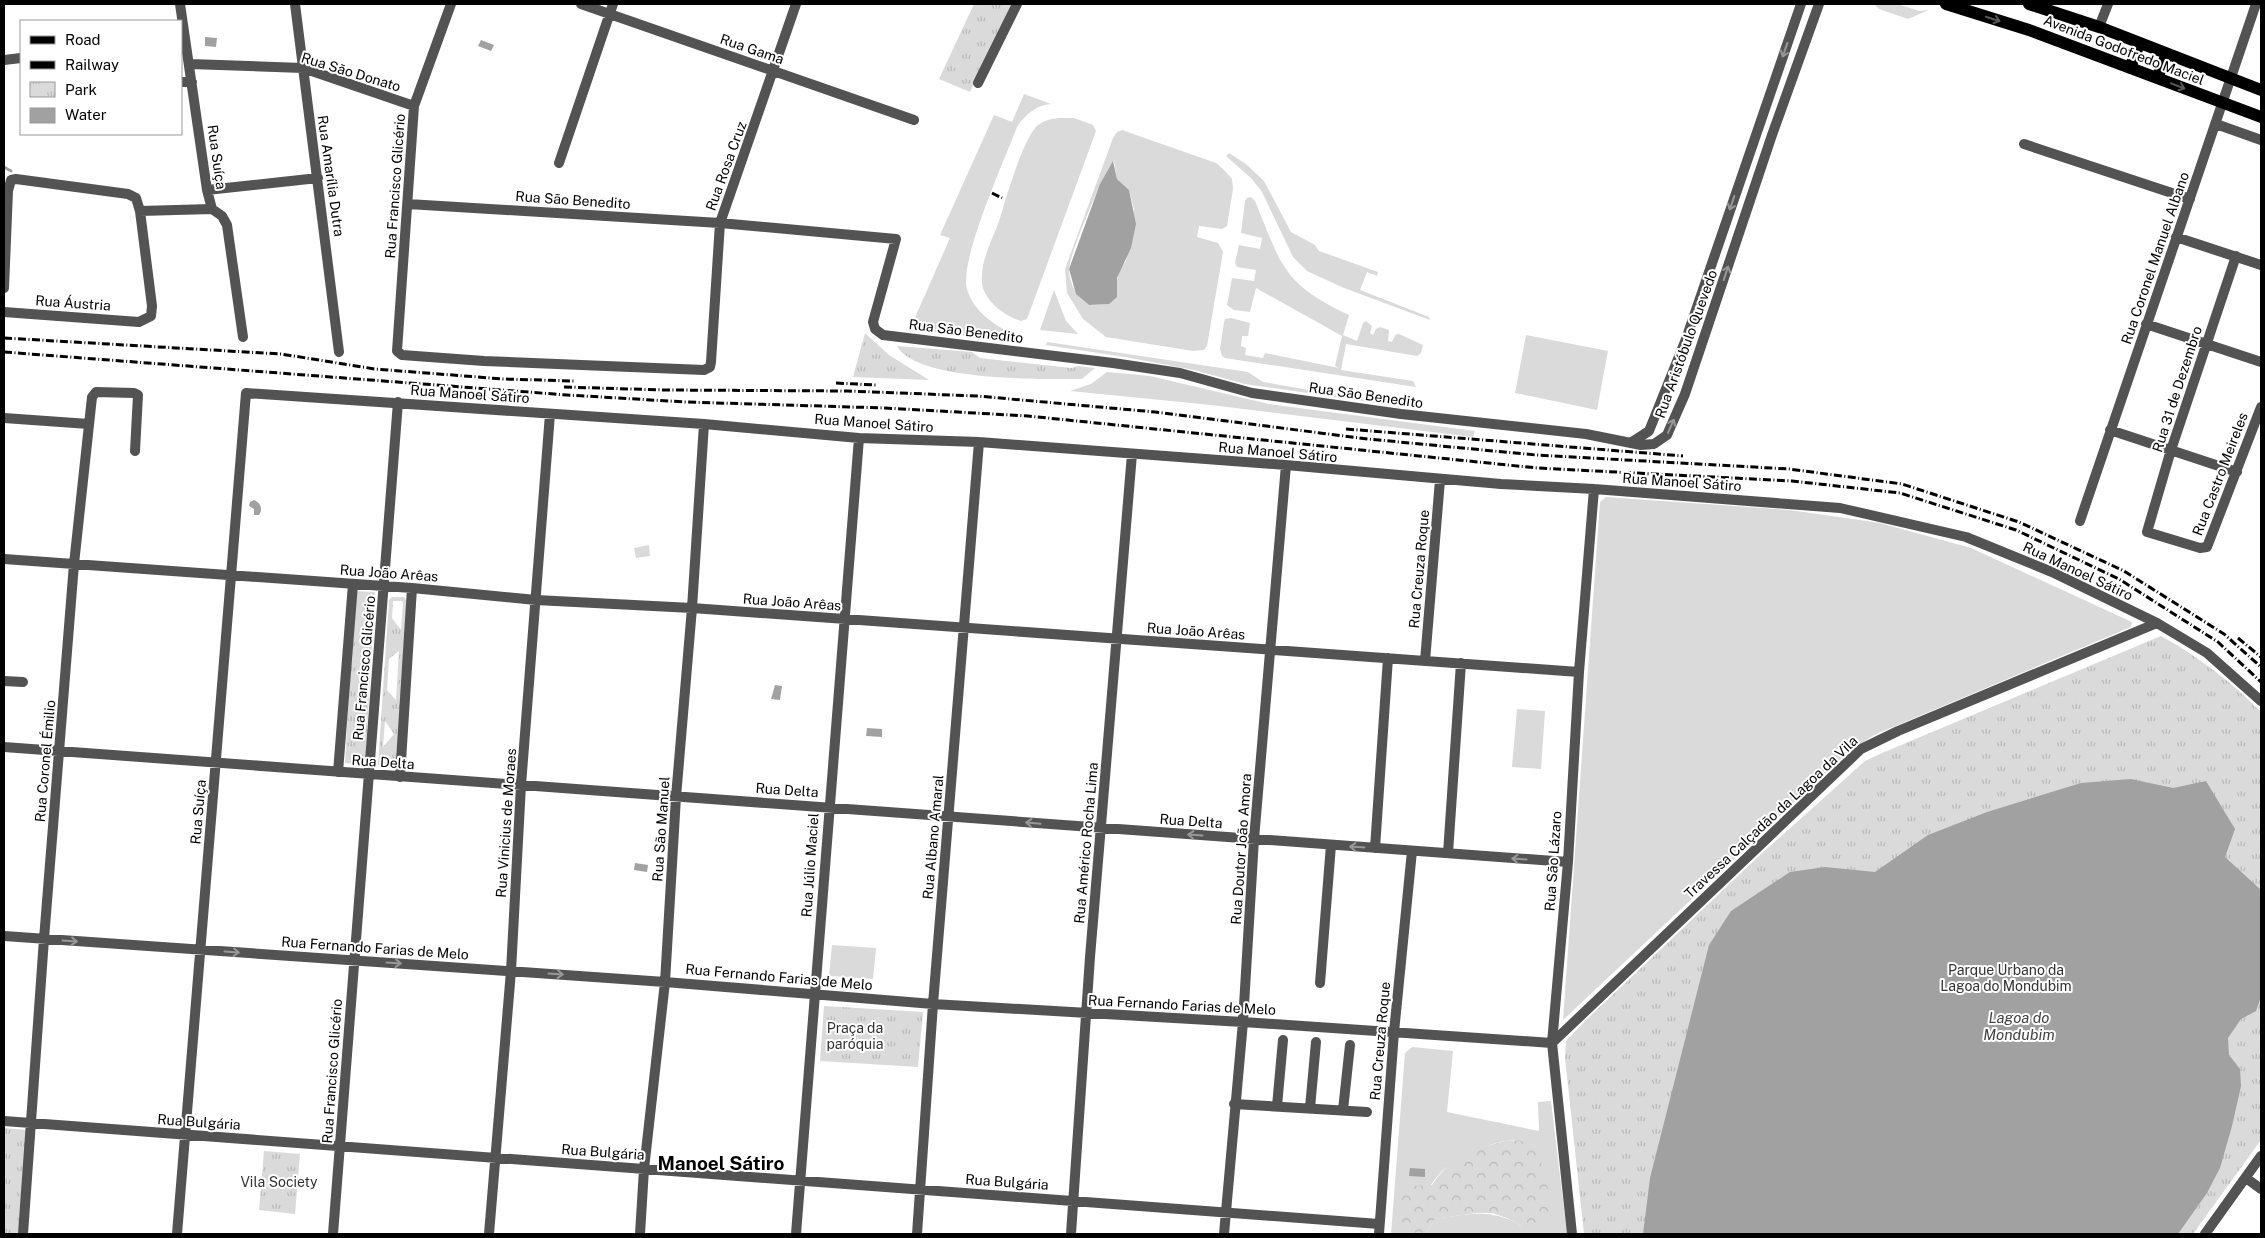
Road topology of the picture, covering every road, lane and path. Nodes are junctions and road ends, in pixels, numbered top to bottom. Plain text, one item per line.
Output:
1 (180, 4) edge
2 (295, 4) edge
3 (451, 4) edge
4 (581, 4) edge
5 (796, 4) edge
6 (1017, 4) edge
7 (1801, 4) edge
8 (1819, 4) edge
9 (1946, 4) edge
10 (2029, 4) edge
11 (2108, 4) edge
12 (2256, 4) edge
13 (611, 8) edge
14 (182, 20) edge
15 (182, 24) edge
16 (2099, 27) junction
17 (184, 44) edge
18 (2139, 44) junction
19 (2167, 54) junction
20 (20, 58) edge
21 (4, 60) edge
22 (190, 64) junction
23 (302, 68) junction
24 (2130, 68) junction
25 (774, 71) junction
26 (2157, 78) junction
27 (2230, 79) junction
28 (187, 82) edge
29 (978, 83) dead end
30 (2261, 90) edge
31 (2223, 103) junction
32 (414, 106) junction
33 (2261, 117) edge
34 (914, 120) dead end
35 (2216, 124) junction
36 (2261, 140) edge
37 (2024, 144) dead end
38 (559, 163) dead end
39 (318, 178) junction
40 (207, 190) junction
41 (2190, 199) junction
42 (408, 204) junction
43 (212, 209) junction
44 (140, 211) junction
45 (720, 223) junction
46 (2176, 237) junction
47 (2236, 256) junction
48 (2261, 265) edge
49 (4, 288) edge
50 (4, 312) edge
51 (2146, 324) junction
52 (243, 337) dead end
53 (1686, 339) junction
54 (2206, 343) junction
55 (1702, 344) junction
56 (339, 352) dead end
57 (2261, 362) edge
58 (704, 370) joint
59 (246, 393) joint
60 (398, 402) junction
61 (2261, 408) edge
62 (550, 414) junction
63 (4, 418) edge
64 (89, 424) junction
65 (704, 424) junction
66 (2110, 430) junction
67 (859, 438) junction
68 (979, 442) junction
69 (1632, 442) junction
70 (2171, 450) junction
71 (135, 451) dead end
72 (1132, 454) junction
73 (1286, 465) junction
74 (2237, 472) junction
75 (1440, 480) junction
76 (1594, 489) junction
77 (2080, 521) dead end
78 (2146, 531) joint
79 (4, 559) edge
80 (74, 564) junction
81 (231, 575) junction
82 (353, 584) junction
83 (384, 586) junction
84 (412, 588) junction
85 (536, 600) junction
86 (692, 608) junction
87 (844, 619) junction
88 (2157, 623) junction
89 (964, 628) junction
90 (1118, 640) junction
91 (1271, 650) junction
92 (1388, 658) junction
93 (1425, 661) junction
94 (1461, 663) junction
95 (1579, 672) junction
96 (4, 681) edge
97 (22, 682) dead end
98 (2261, 701) edge
99 (4, 747) edge
100 (60, 752) junction
101 (216, 763) junction
102 (338, 772) junction
103 (369, 775) junction
104 (400, 777) junction
105 (521, 785) junction
106 (676, 797) junction
107 (828, 807) junction
108 (949, 816) junction
109 (1101, 828) junction
110 (1254, 839) junction
111 (1330, 845) junction
112 (1375, 848) junction
113 (1412, 851) junction
114 (1448, 853) junction
115 (1568, 862) junction
116 (4, 936) edge
117 (44, 939) junction
118 (200, 950) junction
119 (354, 960) junction
120 (510, 971) junction
121 (665, 982) junction
122 (1320, 983) dead end
123 (814, 995) junction
124 (933, 1004) junction
125 (1087, 1014) junction
126 (1243, 1022) junction
127 (1394, 1032) junction
128 (1283, 1040) dead end
129 (1316, 1042) dead end
130 (1552, 1043) junction
131 (1350, 1045) dead end
132 (1234, 1104) junction
133 (1277, 1106) junction
134 (1310, 1108) junction
135 (1343, 1110) junction
136 (1367, 1112) dead end
137 (4, 1121) edge
138 (32, 1123) junction
139 (185, 1134) junction
140 (340, 1146) junction
141 (2261, 1156) edge
142 (496, 1158) junction
143 (644, 1169) junction
144 (2246, 1178) junction
145 (799, 1181) junction
146 (2261, 1189) edge
147 (920, 1190) junction
148 (1074, 1201) junction
149 (1226, 1213) junction
150 (1379, 1229) edge
151 (23, 1234) edge
152 (177, 1234) edge
153 (333, 1234) edge
154 (489, 1234) edge
155 (640, 1234) edge
156 (796, 1234) edge
157 (917, 1234) edge
158 (1071, 1234) edge
159 (1224, 1234) edge
160 (1572, 1234) edge
161 (2205, 1234) edge

1 - 14 street, Rua Suíça
2 - 23 street, Rua Amarília Dutra
3 - 32 street, Rua Francisco Glicério
4 - 13 street, Rua Gama
5 - 25 street, Rua Rosa Cruz
6 - 29 street
7 -> 53 street, Rua Aristóbulo Quevedo
55 -> 8 street, Rua Aristóbulo Quevedo
9 -> 24 main road, Avenida Godofredo Maciel
10 - 16 main road, Avenida Godofredo Maciel
11 - 16 street
12 - 27 street, Rua Coronel Manuel Albano
13 - 25 street, Rua Gama
13 - 38 street
15 - 17 street, Rua Suíça
16 - 18 main road, Avenida Godofredo Maciel
17 - 22 street, Rua Suíça
18 - 19 main road, Avenida Godofredo Maciel
18 - 24 main road
19 - 26 main road
19 - 27 main road, Avenida Godofredo Maciel
20 - 21 street
22 - 23 street, Rua São Donato
22 - 28 street, Rua Suíça
23 - 32 street, Rua São Donato
23 - 39 street, Rua Amarília Dutra
24 - 26 main road, Avenida Godofredo Maciel
25 - 34 street, Rua Gama
25 - 45 street, Rua Rosa Cruz
26 -> 31 main road, Avenida Godofredo Maciel
27 - 30 main road, Avenida Godofredo Maciel
27 - 31 street, Rua Coronel Manuel Albano
28 - 40 street, Rua Suíça
31 - 33 main road, Avenida Godofredo Maciel
31 - 35 street, Rua Coronel Manuel Albano
32 - 42 street, Rua Francisco Glicério
35 - 36 street
35 - 41 street, Rua Coronel Manuel Albano
37 - 41 street
39 - 40 street
39 - 56 street, Rua Amarília Dutra
40 - 43 street, Rua Suíça
41 - 46 street, Rua Coronel Manuel Albano
42 - 45 street, Rua São Benedito
42 - 58 street, Rua Francisco Glicério
43 - 44 street
43 - 52 street, Rua Suíça
44 - 49 street
44 - 50 street, Rua Áustria
45 - 58 street, Rua Rosa Cruz
45 - 69 street, Rua São Benedito
46 - 47 street
46 - 51 street, Rua Coronel Manuel Albano
47 - 48 street
47 - 54 street, Rua 31 de Dezembro
51 - 54 street
51 - 66 street, Rua Coronel Manuel Albano
53 - 55 street
53 - 69 street, Rua Aristóbulo Quevedo
54 - 57 street
54 - 70 street, Rua 31 de Dezembro
69 -> 55 street, Rua Aristóbulo Quevedo
59 - 60 street, Rua Manoel Sátiro
59 - 81 street, Rua Suíça
60 - 62 street, Rua Manoel Sátiro
60 - 83 street, Rua Francisco Glicério
61 - 74 street, Rua Castro Meireles
62 - 65 street, Rua Manoel Sátiro
62 - 85 street, Rua Vinicius de Moraes
63 - 64 street
64 - 71 street, Rua Coronel Émilio
64 - 80 street, Rua Coronel Émilio
65 - 67 street, Rua Manoel Sátiro
65 - 86 street, Rua São Manuel
66 - 70 street
66 - 77 street, Rua Coronel Manuel Albano
67 - 68 street, Rua Manoel Sátiro
67 - 87 street, Rua Júlio Maciel
68 - 72 street, Rua Manoel Sátiro
68 - 89 street, Rua Albano Amaral
70 - 74 street
70 - 78 street, Rua 31 de Dezembro
72 - 73 street, Rua Manoel Sátiro
72 - 90 street, Rua Américo Rocha Lima
73 - 75 street, Rua Manoel Sátiro
73 - 91 street, Rua Doutor João Amora
74 - 78 street, Rua Castro Meireles
75 - 76 street, Rua Manoel Sátiro
75 - 93 street, Rua Creuza Roque
76 - 88 street, Rua Manoel Sátiro
76 - 95 street, Rua São Lázaro
79 - 80 street, Rua João Arêas
80 - 81 street, Rua João Arêas
80 - 100 street, Rua Coronel Émilio
81 - 82 street, Rua João Arêas
81 - 101 street, Rua Suíça
82 - 83 street, Rua João Arêas
82 - 102 street, Rua Francisco Glicério
83 - 84 street, Rua João Arêas
83 - 103 street, Rua Francisco Glicério
84 - 85 street, Rua João Arêas
84 - 104 street
85 - 86 street, Rua João Arêas
85 - 105 street, Rua Vinicius de Moraes
86 - 87 street, Rua João Arêas
86 - 106 street, Rua São Manuel
87 - 89 street, Rua João Arêas
87 - 107 street, Rua Júlio Maciel
88 - 98 street, Rua Manoel Sátiro
88 - 130 street, Travessa Calçadão da Lagoa da Vila
89 - 90 street, Rua João Arêas
89 - 108 street, Rua Albano Amaral
90 - 91 street, Rua João Arêas
90 - 109 street, Rua Américo Rocha Lima
91 - 92 street, Rua João Arêas
91 - 110 street, Rua Doutor João Amora
92 - 93 street, Rua João Arêas
92 - 112 street
93 - 94 street, Rua João Arêas
94 - 95 street, Rua João Arêas
94 - 114 street
95 - 115 street, Rua São Lázaro
96 - 97 street
99 - 100 street, Rua Delta
100 - 101 street, Rua Delta
100 - 117 street, Rua Coronel Émilio
101 - 102 street, Rua Delta
101 - 118 street, Rua Suíça
102 - 103 street, Rua Delta
103 - 104 street, Rua Delta
103 - 119 street, Rua Francisco Glicério
104 - 105 street, Rua Delta
105 - 106 street, Rua Delta
105 - 120 street, Rua Vinicius de Moraes
106 - 107 street, Rua Delta
106 - 121 street, Rua São Manuel
107 - 108 street, Rua Delta
107 - 123 street, Rua Júlio Maciel
109 -> 108 street, Rua Delta
108 - 124 street, Rua Albano Amaral
110 -> 109 street, Rua Delta
109 - 125 street, Rua Américo Rocha Lima
110 - 111 street, Rua Delta
110 - 126 street, Rua Doutor João Amora
112 -> 111 street, Rua Delta
111 - 122 street
112 - 113 street, Rua Delta
113 - 114 street, Rua Delta
113 - 127 street, Rua Creuza Roque
115 -> 114 street, Rua Delta
115 - 130 street, Rua São Lázaro
116 - 117 street, Rua Fernando Farias de Melo
117 -> 118 street, Rua Fernando Farias de Melo
117 - 138 street, Rua Coronel Émilio
118 -> 119 street, Rua Fernando Farias de Melo
118 - 139 street, Rua Suíça
119 -> 120 street, Rua Fernando Farias de Melo
119 - 140 street, Rua Francisco Glicério
120 -> 121 street, Rua Fernando Farias de Melo
120 - 142 street, Rua Vinicius de Moraes
121 - 123 street, Rua Fernando Farias de Melo
121 - 143 street, Rua São Manuel
123 - 124 street, Rua Fernando Farias de Melo
123 - 145 street, Rua Júlio Maciel
124 - 125 street, Rua Fernando Farias de Melo
124 - 147 street, Rua Albano Amaral
125 - 126 street, Rua Fernando Farias de Melo
125 - 148 street, Rua Américo Rocha Lima
126 - 127 street, Rua Fernando Farias de Melo
126 - 132 street, Rua Doutor João Amora
127 - 130 street, Rua Fernando Farias de Melo
127 - 150 street, Rua Creuza Roque
128 - 133 street
129 - 134 street
130 - 160 street, Rua São Lázaro
131 - 135 street
132 - 133 street
132 - 149 street, Rua Doutor João Amora
133 - 134 street
134 - 135 street
135 - 136 street
137 - 138 street, Rua Bulgária
138 - 139 street, Rua Bulgária
138 - 151 street, Rua Coronel Émilio
139 - 140 street, Rua Bulgária
139 - 152 street, Rua Suíça
140 - 142 street, Rua Bulgária
140 - 153 street, Rua Francisco Glicério
141 - 144 street
142 - 143 street, Rua Bulgária
142 - 154 street, Rua Vinicius de Moraes
143 - 145 street, Rua Bulgária
143 - 155 street, Rua São Manuel
144 - 146 street
144 - 161 street
145 - 147 street, Rua Bulgária
145 - 156 street, Rua Júlio Maciel
147 - 148 street, Rua Bulgária
147 - 157 street, Rua Albano Amaral
148 - 149 street, Rua Bulgária
148 - 158 street, Rua Américo Rocha Lima
149 - 150 street, Rua Bulgária
149 - 159 street, Rua Doutor João Amora

